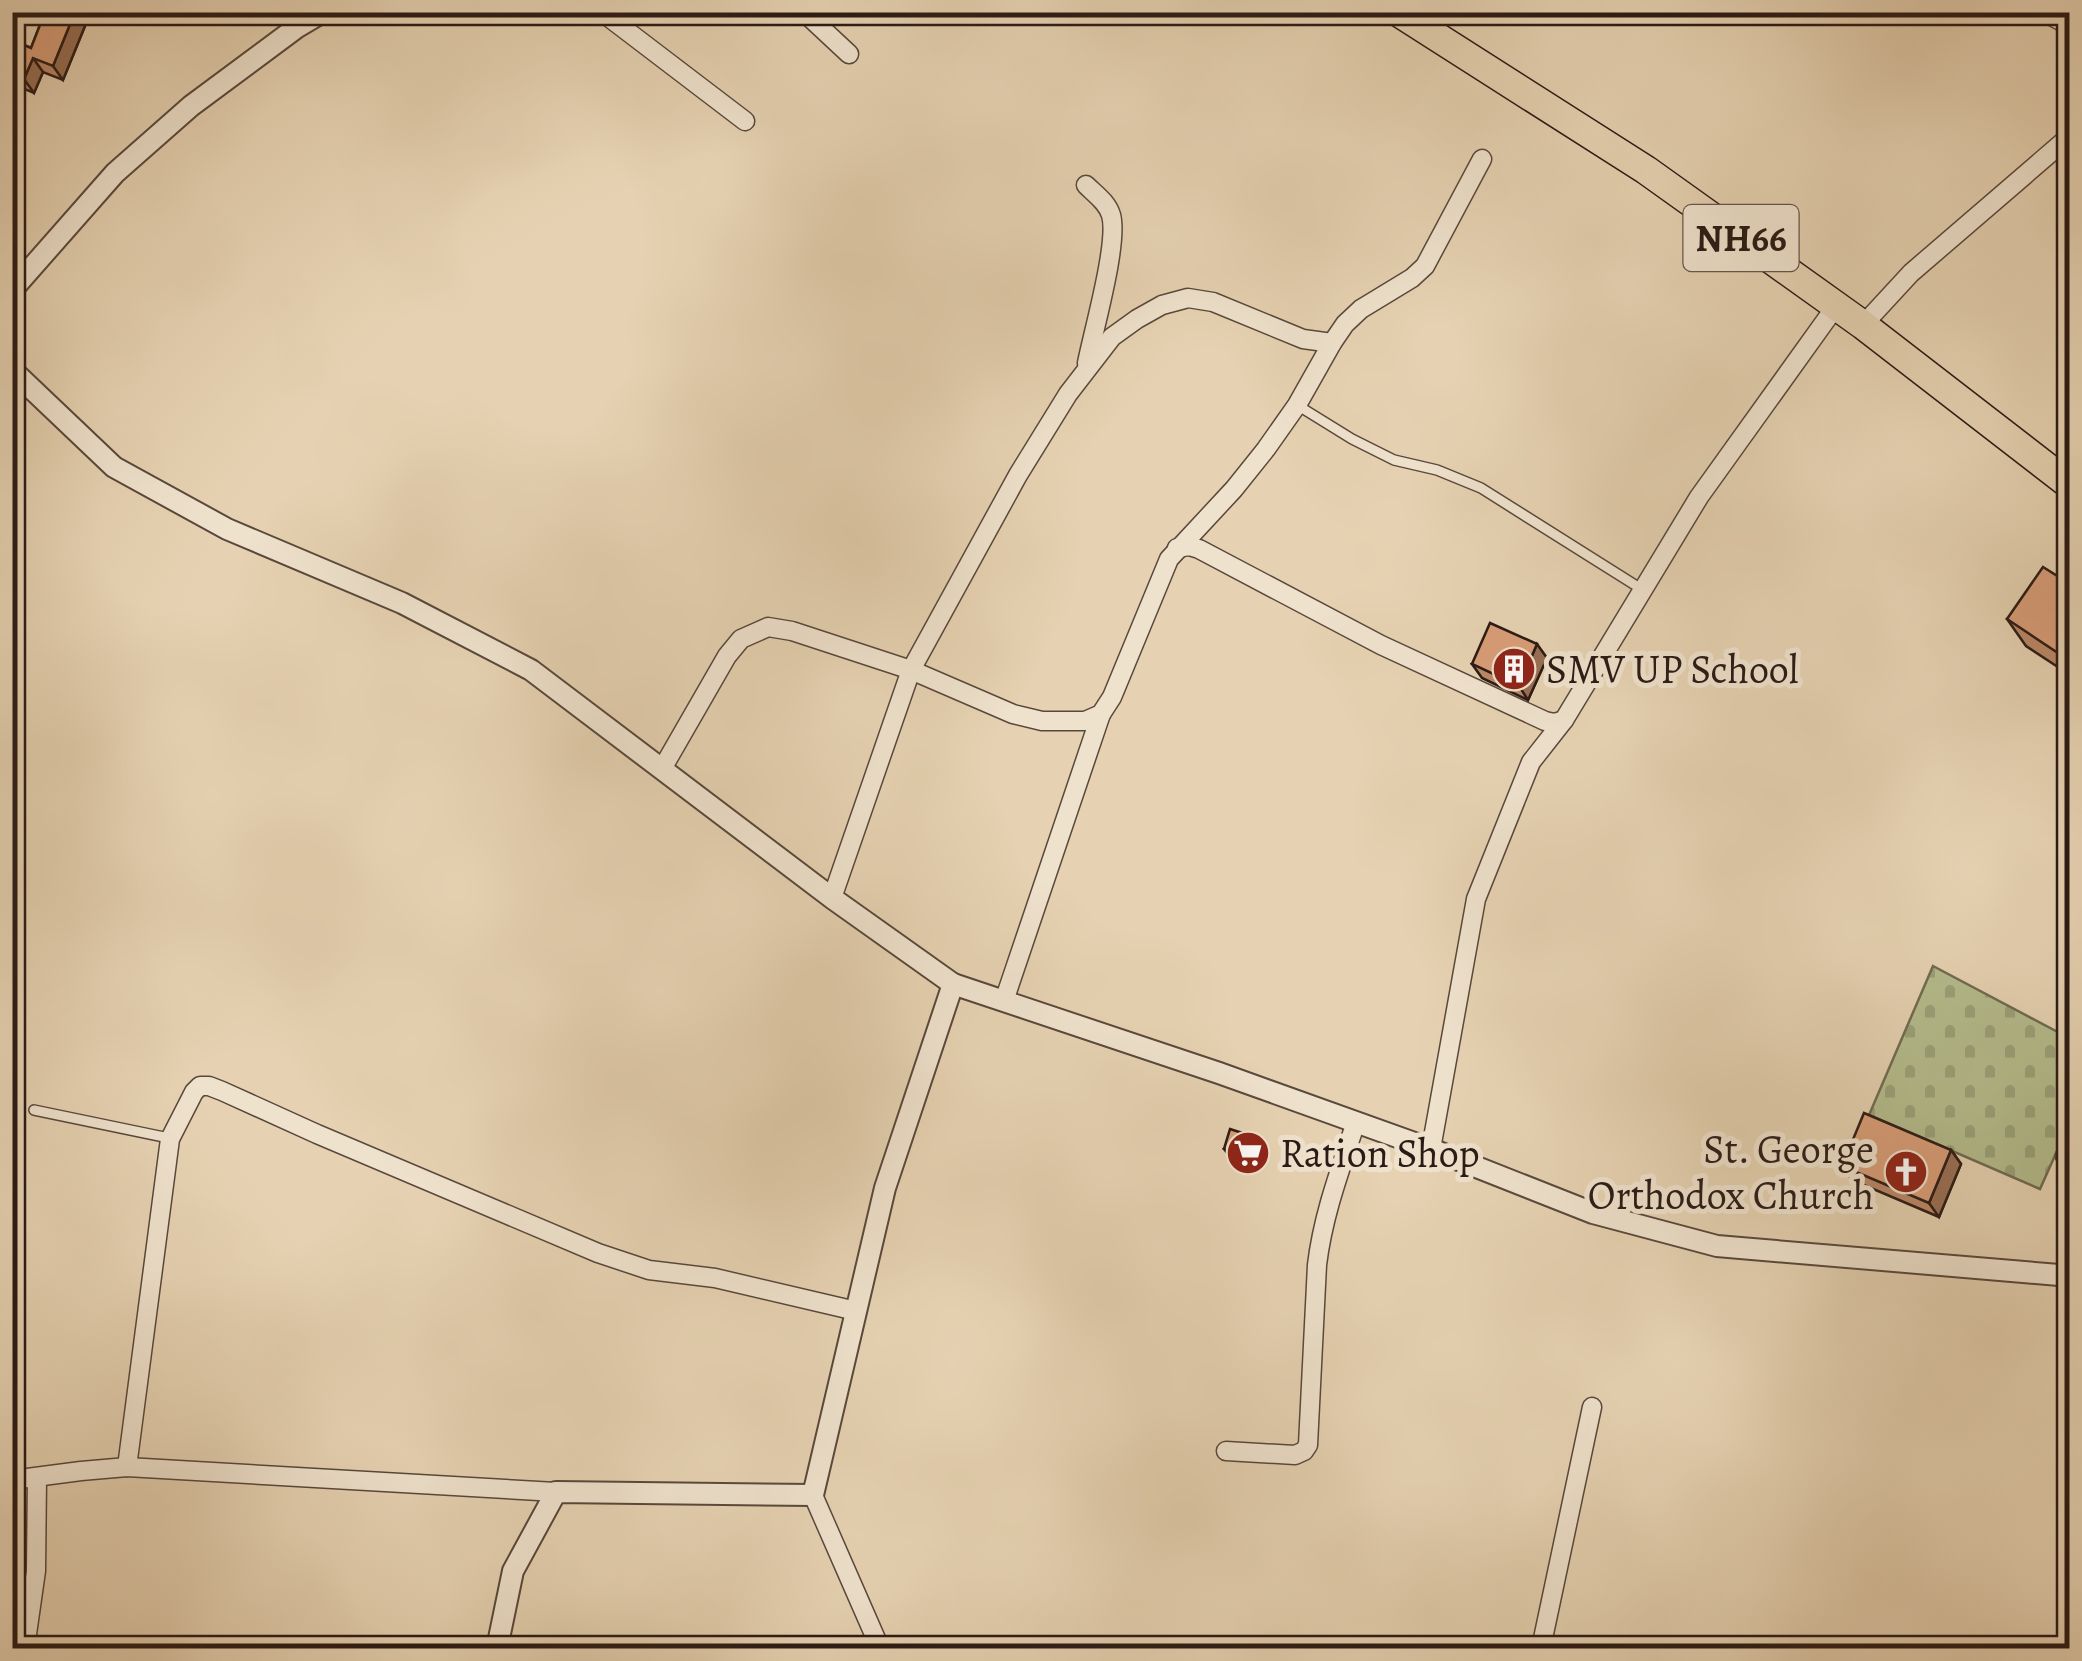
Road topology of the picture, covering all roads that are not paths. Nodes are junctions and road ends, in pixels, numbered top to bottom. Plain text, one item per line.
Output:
1 (323, 12) edge
2 (602, 12) edge
3 (804, 12) edge
4 (1398, 12) edge
5 (2044, 12) edge
6 (2070, 26) edge
7 (849, 54) dead end
8 (745, 120) dead end
9 (2070, 136) edge
10 (1482, 159) dead end
11 (1086, 185) dead end
12 (12, 290) edge
13 (1836, 306) junction
14 (1862, 325) junction
15 (1332, 343) junction
16 (1085, 369) junction
17 (12, 370) edge
18 (1296, 405) junction
19 (2070, 485) edge
20 (1177, 548) junction
21 (1642, 590) junction
22 (910, 670) junction
23 (1101, 714) junction
24 (1564, 720) junction
25 (662, 768) junction
26 (832, 898) junction
27 (953, 984) junction
28 (1004, 1001) junction
29 (34, 1110) dead end
30 (1356, 1122) junction
31 (170, 1139) junction
32 (1431, 1148) junction
33 (2070, 1278) edge
34 (856, 1311) junction
35 (1592, 1407) dead end
36 (1226, 1451) dead end
37 (127, 1468) junction
38 (37, 1478) junction
39 (12, 1480) edge
40 (556, 1492) junction
41 (813, 1496) junction
42 (25, 1648) edge
43 (497, 1648) edge
44 (880, 1648) edge
45 (1541, 1648) edge
46 (1891, 1648) edge
47 (1905, 1648) edge

1 - 12 street
2 - 8 street
3 - 7 street
4 - 13 highway, NH66 / NH66
5 - 6 street
9 - 14 street
10 - 15 street
11 - 16 street
13 - 14 highway, NH66 / NH66
13 - 21 street
14 - 19 highway, NH66 / NH66
15 - 16 street
15 - 18 street
16 - 22 street
17 - 25 street
18 - 20 street
18 - 21 lane
20 - 23 street
20 - 24 street
21 - 24 street
22 - 23 street
22 - 25 street
22 - 26 street
23 - 28 street
24 - 32 street
25 - 26 street
26 - 27 street
27 - 28 street
27 - 34 street
28 - 30 street
29 - 31 lane
30 - 32 street
30 - 36 street
31 - 34 street
31 - 37 street
32 - 33 street
34 - 41 street
35 - 45 street
37 - 38 street
37 - 40 street
38 - 39 street
38 - 42 street
40 - 41 street
40 - 43 street
41 - 44 street
46 - 47 street

